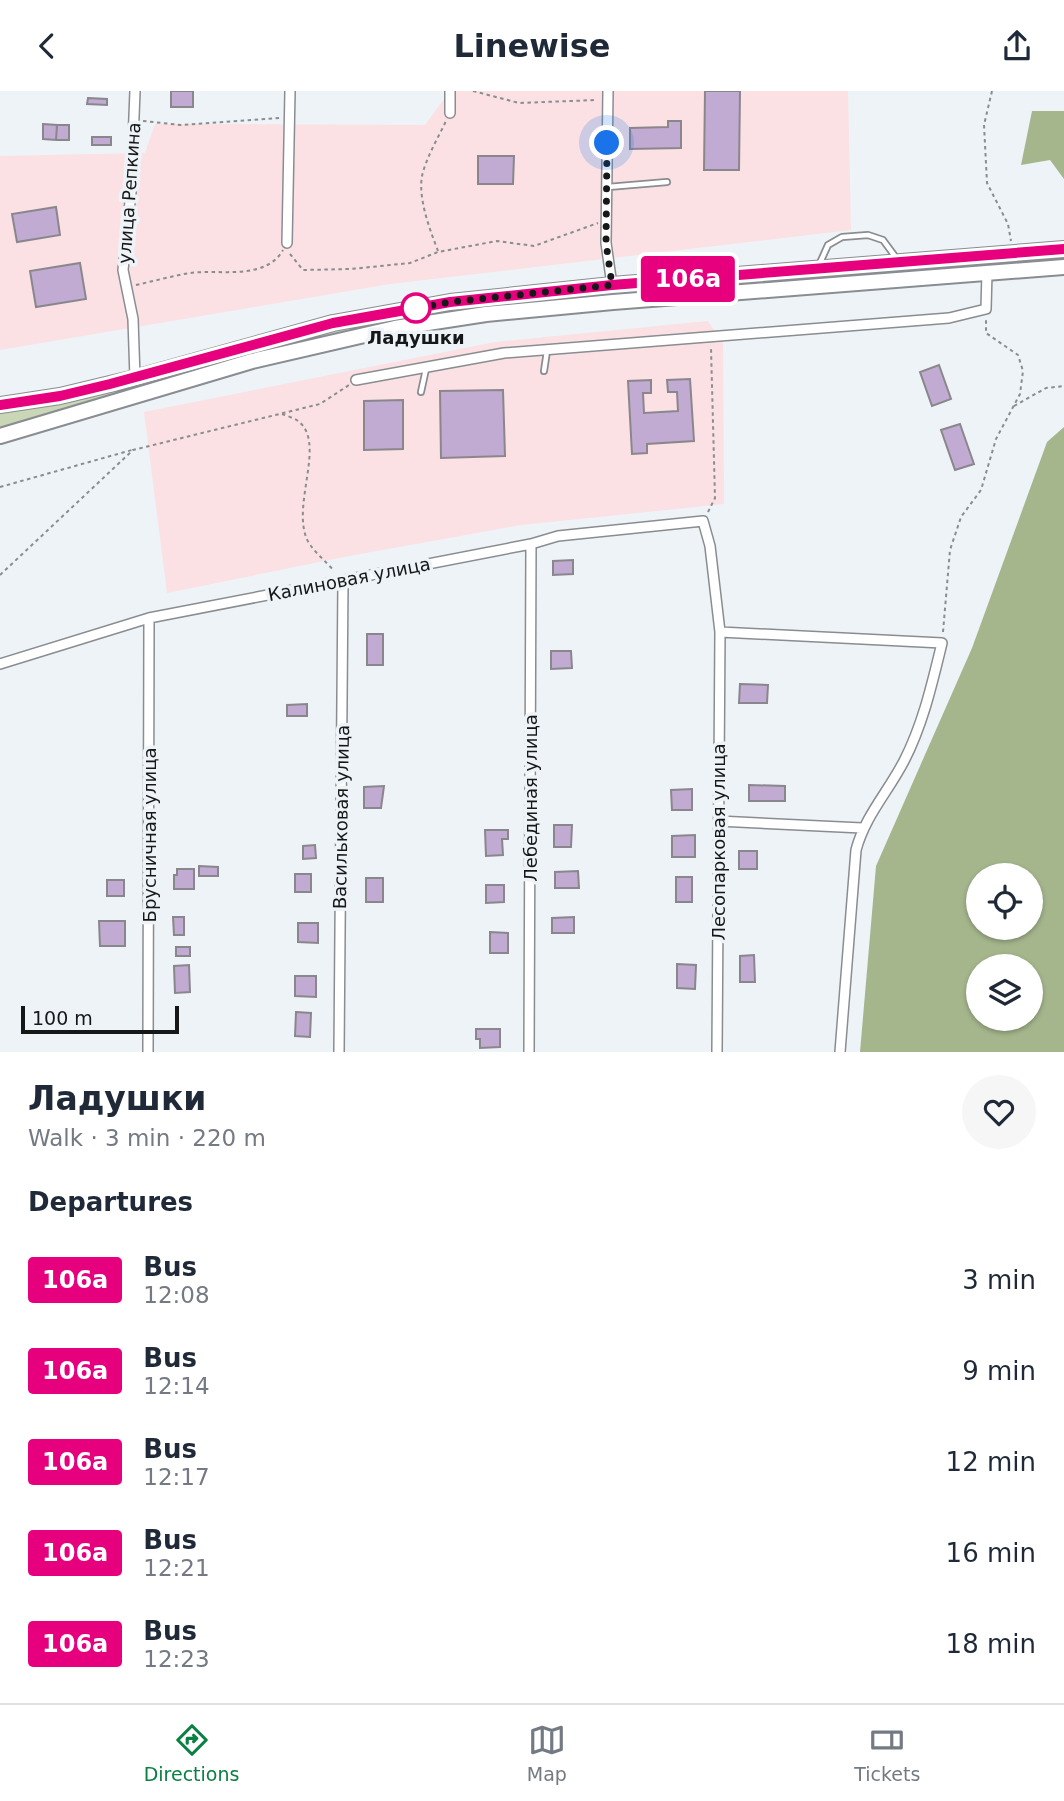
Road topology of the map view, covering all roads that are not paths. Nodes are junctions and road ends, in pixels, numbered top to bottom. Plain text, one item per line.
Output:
1 (135, 91) edge
2 (290, 91) edge
3 (450, 91) edge
4 (608, 95) edge
5 (450, 113) road end
6 (667, 182) dead end
7 (607, 187) junction
8 (287, 243) road end
9 (1064, 249) edge
10 (898, 263) junction
11 (1064, 267) edge
12 (817, 269) junction
13 (987, 272) junction
14 (612, 285) junction
15 (613, 302) junction
16 (547, 350) junction
17 (426, 368) junction
18 (544, 370) dead end
19 (135, 378) junction
20 (356, 380) road end
21 (421, 392) dead end
22 (0, 405) edge
23 (0, 436) edge
24 (703, 521) joint
25 (531, 544) junction
26 (344, 581) junction
27 (149, 618) junction
28 (720, 632) junction
29 (0, 664) edge
30 (718, 821) junction
31 (862, 828) junction
32 (148, 1052) edge
33 (339, 1052) edge
34 (529, 1052) edge
35 (717, 1052) edge
36 (840, 1052) edge

1 - 19 street, улица Репкина
2 - 8 street
3 - 5 street
4 - 7 street
6 - 7 lane
7 - 14 street
9 - 10 main road
10 - 12 main road
10 - 12 lane
11 - 13 main road
12 - 14 main road
13 - 15 main road
13 - 16 street
14 - 15 main road
14 - 19 main road
15 - 23 main road
16 - 17 street
16 - 18 lane
17 - 20 street
17 - 21 lane
19 - 22 main road
24 - 25 street, Калиновая улица
24 - 28 street, Лесопарковая улица
25 - 26 street, Калиновая улица
25 - 34 street, Лебединая улица
26 - 27 street, Калиновая улица
26 - 33 street, Васильковая улица
27 - 29 street, Калиновая улица
27 - 32 street, Брусничная улица
28 - 30 street, Лесопарковая улица
28 - 31 street
30 - 31 street
30 - 35 street, Лесопарковая улица
31 - 36 street

